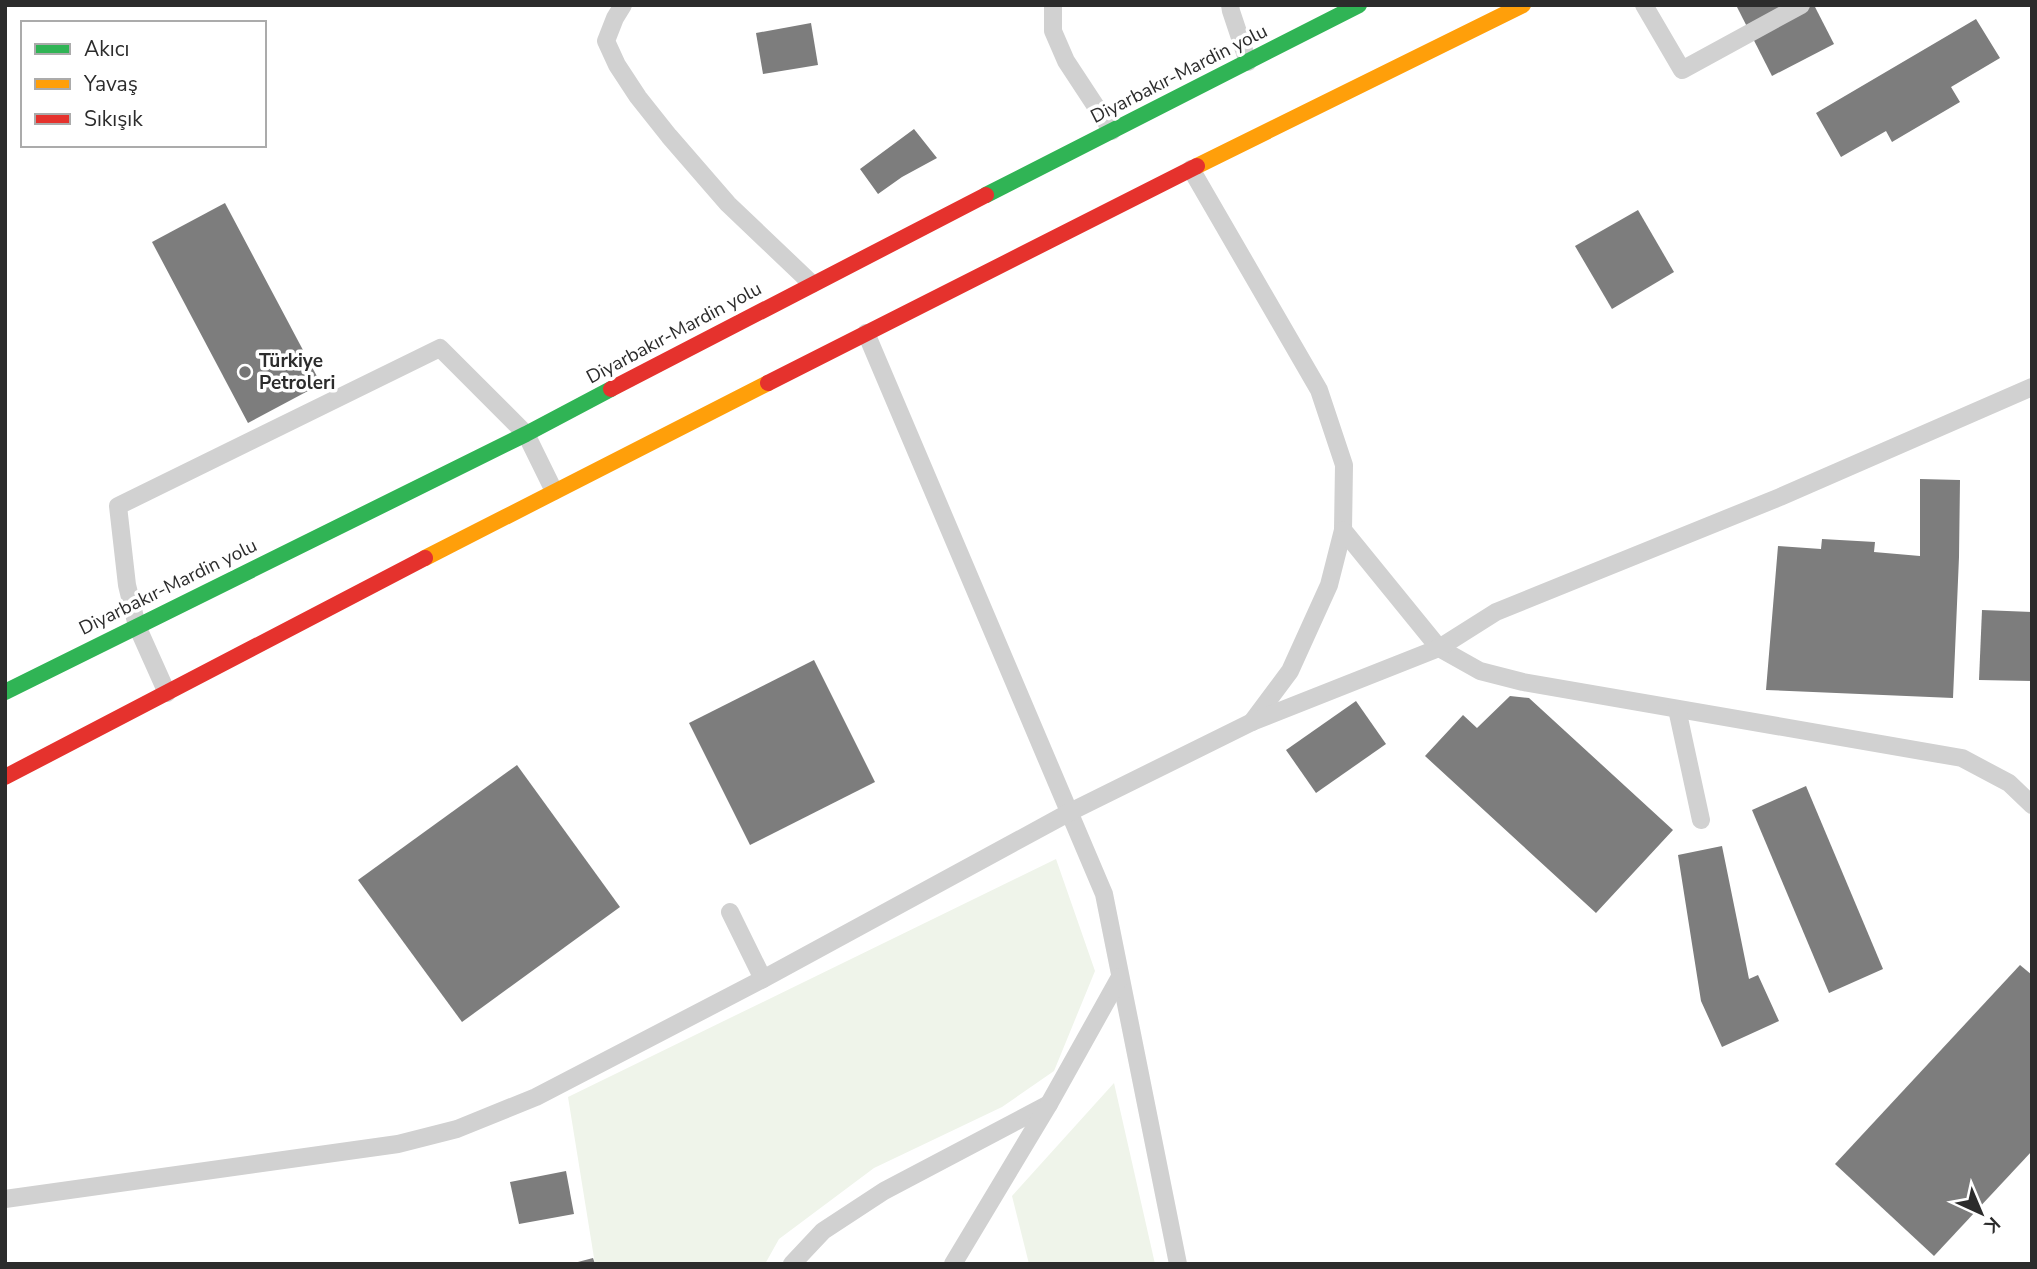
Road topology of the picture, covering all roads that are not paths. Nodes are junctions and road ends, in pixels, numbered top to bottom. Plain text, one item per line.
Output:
1 (623, 5) edge
2 (1053, 5) edge
3 (1230, 5) edge
4 (1359, 5) edge
5 (1523, 5) edge
6 (1644, 5) edge
7 (1801, 5) edge
8 (1248, 62) junction
9 (1112, 131) junction
10 (1191, 169) junction
11 (812, 284) junction
12 (866, 333) junction
13 (2032, 387) edge
14 (526, 434) junction
15 (554, 491) junction
16 (1343, 530) junction
17 (136, 626) junction
18 (1439, 648) junction
19 (5, 692) edge
20 (167, 693) junction
21 (1677, 709) junction
22 (1252, 722) junction
23 (5, 777) edge
24 (2032, 805) edge
25 (1070, 812) junction
26 (1701, 820) dead end
27 (730, 912) dead end
28 (1121, 977) junction
29 (763, 979) junction
30 (1049, 1104) junction
31 (5, 1199) edge
32 (792, 1264) edge
33 (953, 1264) edge
34 (1178, 1264) edge

1 - 11 lane
2 - 9 lane
3 - 8 lane
4 - 8 highway, Diyarbakır-Mardin yolu
5 - 10 highway
6 - 7 lane
8 - 9 highway, Diyarbakır-Mardin yolu
9 - 11 highway, Diyarbakır-Mardin yolu
10 - 12 highway
10 - 16 lane
11 - 14 highway, Diyarbakır-Mardin yolu
12 - 15 highway
12 - 25 lane
13 - 18 lane
14 - 15 lane
14 - 17 highway, Diyarbakır-Mardin yolu
14 - 17 lane
15 - 20 highway
16 - 18 lane
16 - 22 lane
17 - 19 highway, Diyarbakır-Mardin yolu
17 - 20 lane
18 - 21 lane
18 - 22 lane
20 - 23 highway
21 - 24 lane
21 - 26 lane
22 - 25 lane
25 - 28 lane
25 - 29 lane
27 - 29 lane
28 - 30 lane
28 - 34 lane
29 - 31 lane
30 - 32 lane
30 - 33 lane

